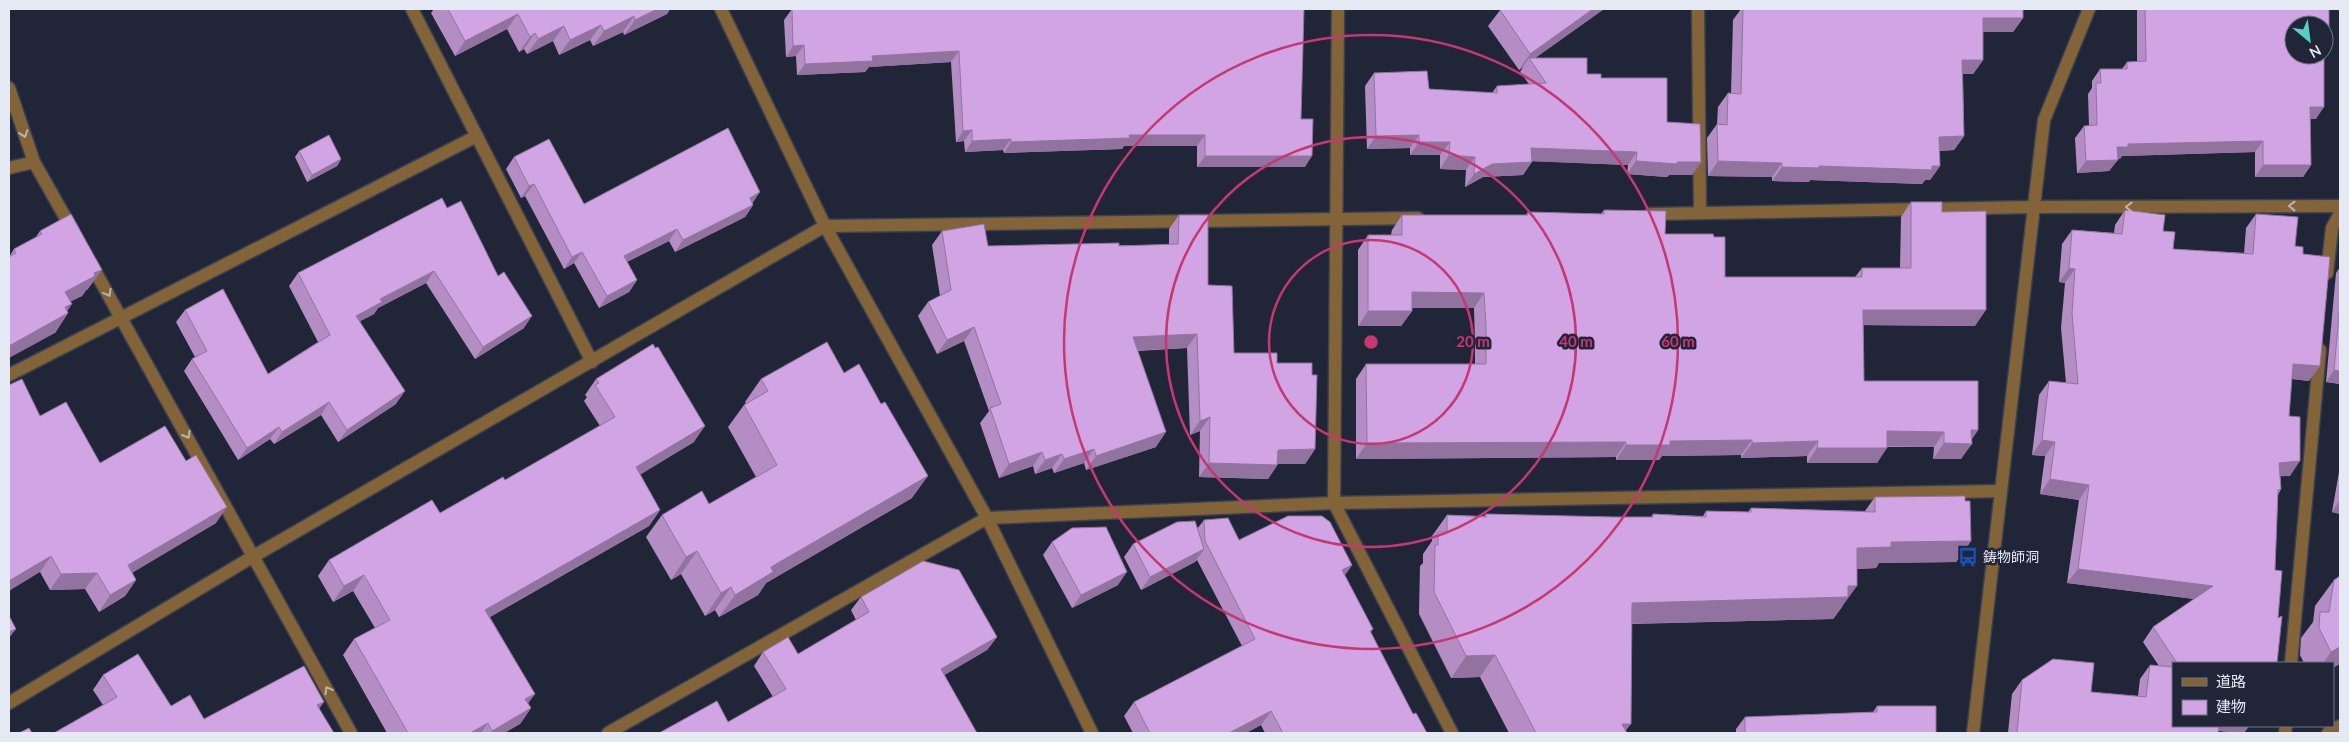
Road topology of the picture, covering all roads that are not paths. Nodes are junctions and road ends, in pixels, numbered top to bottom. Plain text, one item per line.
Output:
1 (412, 9) edge
2 (721, 9) edge
3 (1338, 9) edge
4 (1698, 9) edge
5 (2089, 9) edge
6 (9, 88) edge
7 (477, 136) junction
8 (34, 162) junction
9 (9, 168) edge
10 (2340, 206) edge
11 (2034, 207) junction
12 (1700, 213) junction
13 (2340, 213) edge
14 (1641, 214) edge
15 (1434, 217) edge
16 (1336, 219) junction
17 (825, 226) junction
18 (2326, 287) edge
19 (121, 317) junction
20 (2322, 337) edge
21 (592, 362) junction
22 (9, 375) edge
23 (2001, 491) junction
24 (1334, 503) junction
25 (987, 518) junction
26 (254, 556) junction
27 (2291, 662) edge
28 (9, 703) edge
29 (2340, 726) edge
30 (351, 733) edge
31 (608, 733) edge
32 (1092, 733) edge
33 (1452, 733) edge
34 (1973, 733) edge
35 (2328, 733) edge

1 - 7 street
2 - 17 street
3 - 16 street
4 - 12 street
5 - 11 street
6 -> 8 street
7 - 19 street
7 - 21 street
8 - 9 street
8 -> 19 street
10 -> 11 street
11 - 12 street
11 - 23 street
12 - 14 street
13 - 18 street
15 - 16 street
16 - 17 street
16 - 24 street
17 - 21 street
17 - 25 street
19 - 22 street
19 -> 26 street
20 - 27 street
21 - 26 street
23 - 24 street
23 - 34 street
24 - 25 street
24 - 33 street
25 - 31 street
25 - 32 street
26 - 28 street
30 -> 26 street
29 - 35 street

